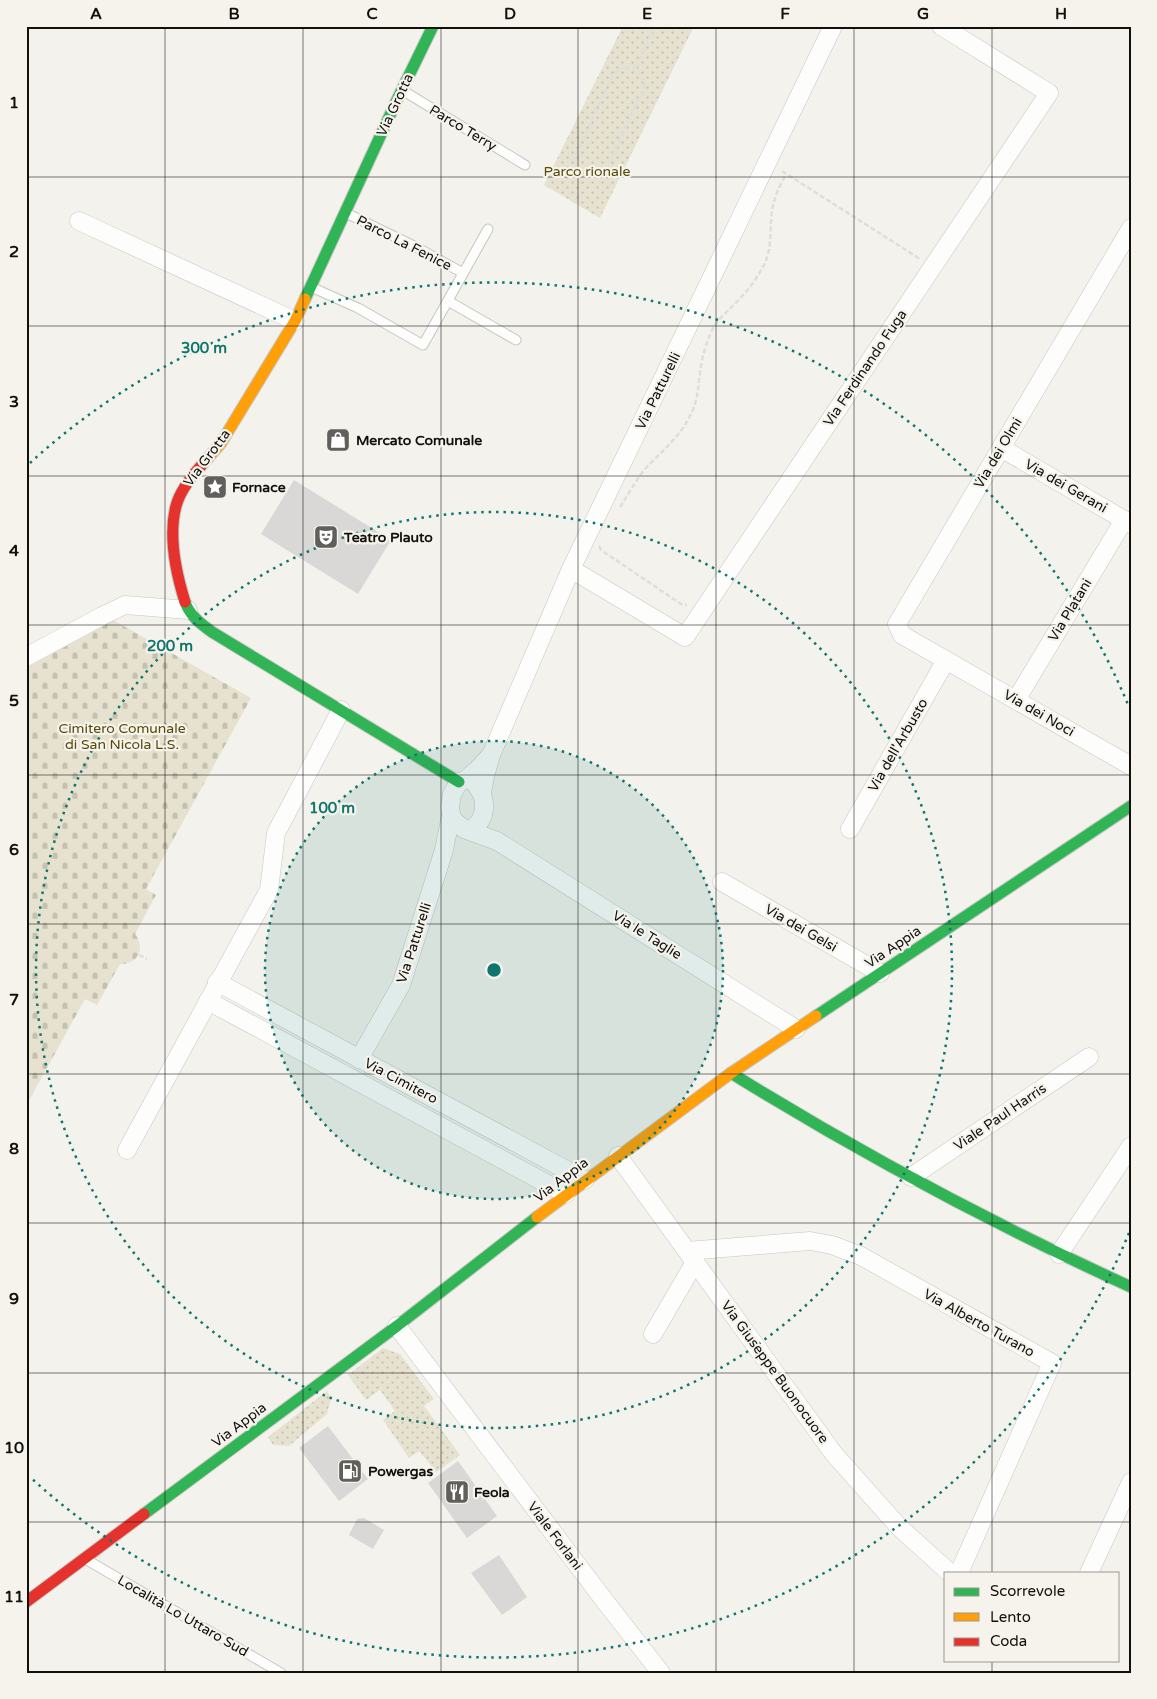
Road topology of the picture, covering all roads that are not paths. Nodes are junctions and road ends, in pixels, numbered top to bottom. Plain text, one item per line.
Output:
1 (433, 26) edge
2 (941, 26) edge
3 (833, 28) edge
4 (402, 90) junction
5 (525, 165) dead end
6 (345, 213) junction
7 (79, 221) dead end
8 (1131, 228) edge
9 (488, 229) dead end
10 (463, 273) junction
11 (311, 287) junction
12 (448, 301) junction
13 (295, 321) junction
14 (516, 340) dead end
15 (1001, 448) junction
16 (1127, 522) edge
17 (572, 569) junction
18 (188, 610) junction
19 (26, 657) edge
20 (946, 660) junction
21 (1016, 700) junction
22 (341, 710) junction
23 (491, 755) junction
24 (424, 761) joint
25 (1131, 766) edge
26 (459, 785) junction
27 (482, 793) junction
28 (1131, 806) edge
29 (451, 815) junction
30 (481, 817) junction
31 (850, 829) dead end
32 (466, 830) junction
33 (498, 840) junction
34 (444, 850) junction
35 (722, 882) dead end
36 (880, 973) junction
37 (217, 982) junction
38 (208, 1001) junction
39 (796, 1029) junction
40 (1089, 1057) dead end
41 (359, 1059) junction
42 (731, 1073) junction
43 (1131, 1146) edge
44 (127, 1150) dead end
45 (618, 1156) junction
46 (911, 1177) junction
47 (585, 1180) junction
48 (566, 1194) junction
49 (1059, 1254) junction
50 (691, 1256) junction
51 (1131, 1286) edge
52 (397, 1326) junction
53 (652, 1334) dead end
54 (1131, 1482) edge
55 (84, 1559) junction
56 (949, 1572) edge
57 (958, 1572) edge
58 (1089, 1572) edge
59 (26, 1602) edge
60 (281, 1673) edge
61 (661, 1673) edge

1 - 4 street, Via Grotta
2 - 17 street, Via Ferdinando Fuga
3 - 17 street, Via Patturelli
4 - 5 lane, Parco Terry
4 - 6 street, Via Grotta
6 - 10 lane, Parco La Fenice
6 - 11 street, Via Grotta
7 - 13 street
8 - 15 street, Via dei Olmi
9 - 10 lane, Parco La Fenice
10 - 12 lane, Parco La Fenice
11 - 12 lane, Parco La Fenice
11 - 13 street, Via Grotta
12 - 14 lane
13 - 18 street, Via Grotta
15 - 16 street, Via dei Gerani
15 - 20 street, Via dei Olmi
16 - 21 street, Via Platani
17 - 23 street, Via Patturelli
18 - 19 street
18 - 22 street, Via Grotta
20 - 21 street, Via dei Noci
20 - 31 street, Via dell'Arbusto
21 - 25 street, Via dei Noci
22 - 24 street, Via Grotta
22 - 37 street
23 - 26 street, Via Patturelli
23 - 27 street, Via Patturelli
24 - 26 street, Via Grotta
26 - 27 street
26 - 29 street, Via Patturelli
27 - 30 street, Via Patturelli
28 - 36 street, Via Appia
29 - 32 street
29 - 34 street, Via Patturelli
30 - 32 street, Via Patturelli
30 - 33 street, Via le Taglie
32 - 33 street, Via le Taglie
32 - 34 street, Via Patturelli
33 - 39 street, Via le Taglie
34 - 41 street, Via Patturelli
35 - 36 street, Via dei Gelsi
36 - 39 street, Via Appia
37 - 38 street
37 - 41 street, Via Cimitero
38 - 44 street
38 - 48 street, Via Cimitero
39 - 42 street, Via Appia
40 - 46 street, Viale Paul Harris
41 - 47 street, Via Cimitero
42 - 45 street, Via Appia
42 - 46 street
43 - 49 street
45 - 47 street, Via Appia
45 - 50 street, Via Giuseppe Buonocuore
46 - 49 street
47 - 48 street, Via Appia
48 - 52 street, Via Appia
49 - 51 street
50 - 53 street
50 - 56 street, Via Giuseppe Buonocuore
50 - 57 street, Via Alberto Turano
52 - 55 street, Via Appia
52 - 61 street, Viale Forlani
54 - 58 street
55 - 59 street, Via Appia
55 - 60 lane, Località Lo Uttaro Sud

